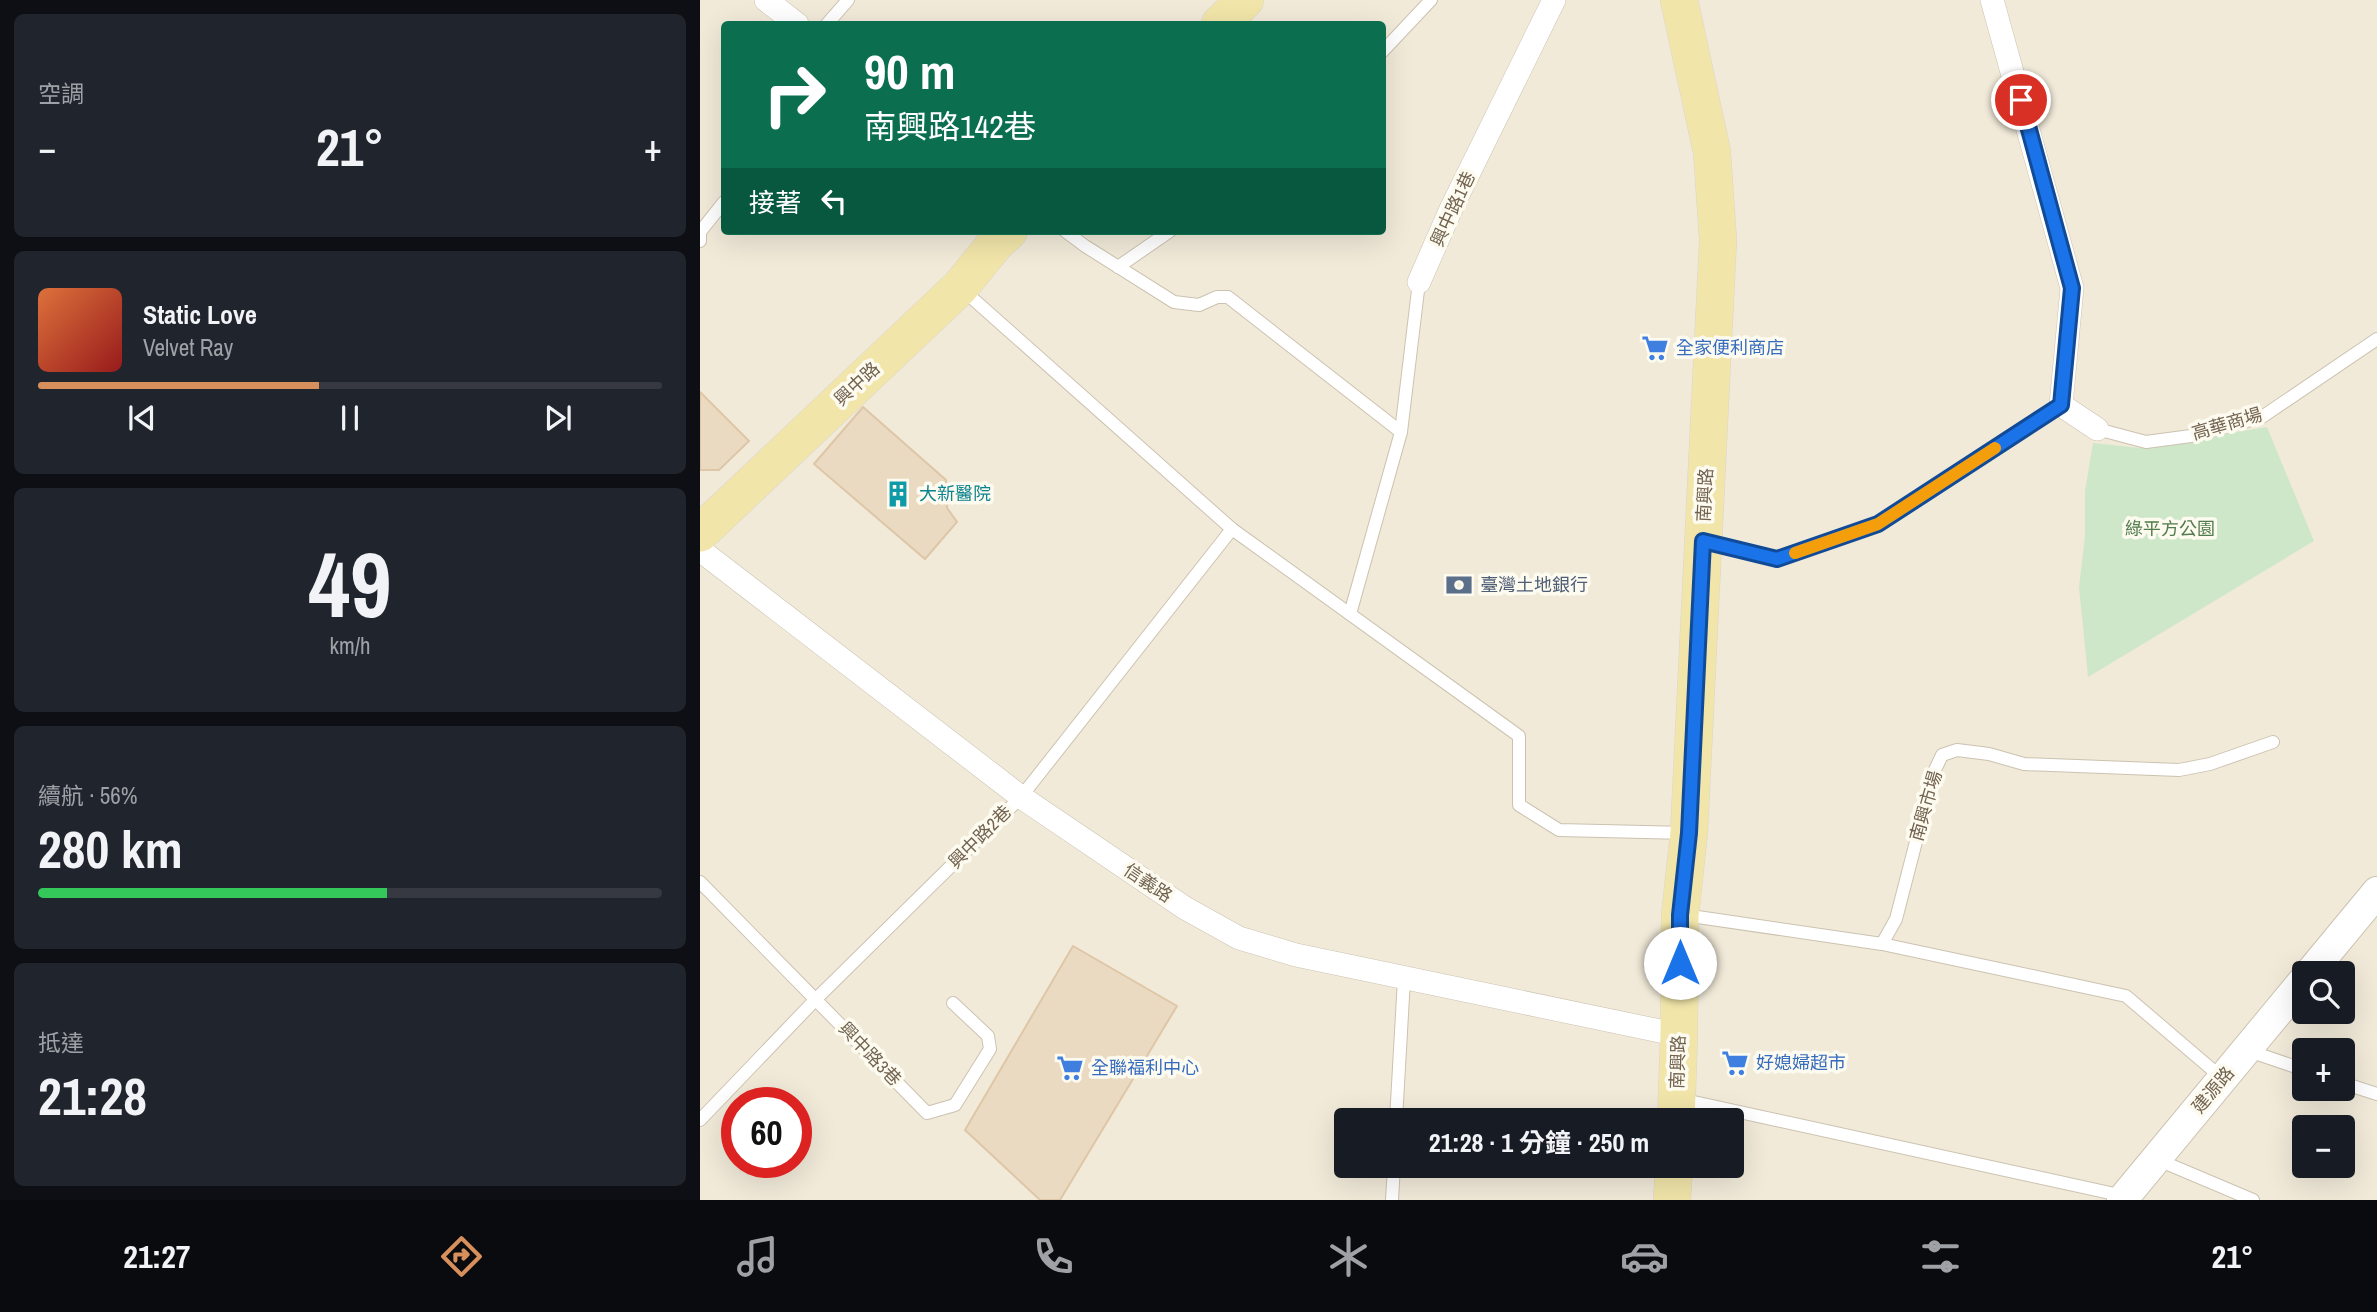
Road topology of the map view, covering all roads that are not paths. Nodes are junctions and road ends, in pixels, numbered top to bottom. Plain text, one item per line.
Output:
1 (766, 0) edge
2 (848, 0) edge
3 (1245, 0) edge
4 (1431, 0) edge
5 (1554, 0) edge
6 (1679, 0) edge
7 (1992, 0) edge
8 (793, 21) edge
9 (830, 21) edge
10 (1223, 21) edge
11 (1386, 48) edge
12 (721, 206) edge
13 (700, 232) edge
14 (996, 235) edge
15 (1071, 235) edge
16 (1164, 235) edge
17 (1118, 267) junction
18 (1419, 282) joint
19 (960, 287) junction
20 (2377, 339) edge
21 (2061, 405) junction
22 (2097, 429) joint
23 (1401, 432) junction
24 (1232, 529) junction
25 (700, 533) edge
26 (1703, 541) junction
27 (700, 550) edge
28 (1349, 614) junction
29 (2273, 741) dead end
30 (1021, 797) junction
31 (1689, 833) junction
32 (701, 885) edge
33 (2377, 892) edge
34 (1680, 915) junction
35 (1882, 944) junction
36 (2320, 961) edge
37 (1404, 979) junction
38 (2292, 995) edge
39 (816, 999) junction
40 (953, 1003) dead end
41 (1679, 1035) junction
42 (2246, 1050) junction
43 (2292, 1066) edge
44 (2222, 1078) junction
45 (2355, 1087) edge
46 (2377, 1094) edge
47 (1397, 1108) edge
48 (1676, 1108) edge
49 (700, 1120) edge
50 (1744, 1123) edge
51 (2155, 1159) junction
52 (1393, 1178) edge
53 (1673, 1178) edge
54 (2124, 1198) edge
55 (1392, 1200) edge
56 (1672, 1200) edge
57 (2253, 1200) edge

1 - 8 street
2 - 9 lane
3 - 10 main road
4 - 11 lane
5 - 18 street, 興中路1巷
6 - 26 main road, 南興路
7 - 21 street
12 - 13 lane
14 - 19 main road, 興中路
15 - 17 lane
16 - 17 lane
17 - 23 lane
18 - 23 lane, 興中路1巷
19 - 24 lane
19 - 25 main road, 興中路
20 - 22 lane, 高華商場
21 - 22 street
21 - 26 lane
23 - 28 lane, 興中路1巷
24 - 28 lane
24 - 30 lane, 興中路2巷
26 - 31 main road, 南興路
27 - 30 street, 信義路
28 - 31 lane
29 - 35 lane, 南興市場
30 - 37 street, 信義路
30 - 39 lane, 興中路2巷
31 - 34 main road, 南興路
32 - 39 lane, 興中路3巷
33 - 36 street
34 - 35 lane
34 - 41 main road, 南興路
35 - 44 lane
37 - 41 street, 信義路
37 - 47 lane
38 - 42 street, 建源路
39 - 40 lane, 興中路3巷
39 - 49 lane, 興中路2巷
41 - 48 main road, 南興路
42 - 43 lane
42 - 44 street, 建源路
44 - 51 street, 建源路
45 - 46 lane
50 - 54 lane
51 - 54 street, 建源路
51 - 57 lane
52 - 55 lane
53 - 56 main road

